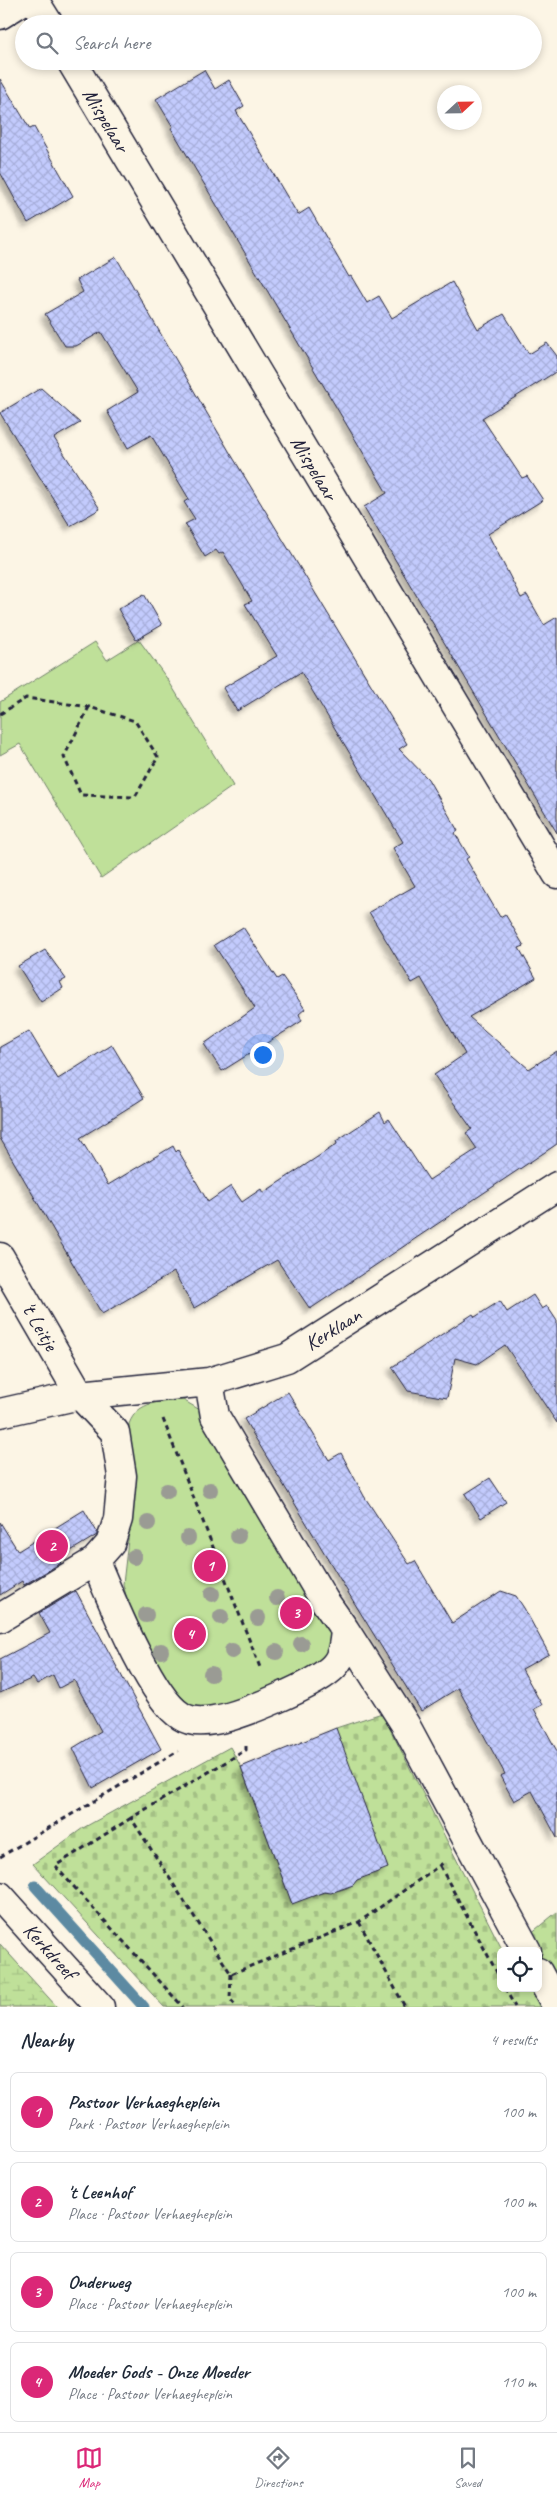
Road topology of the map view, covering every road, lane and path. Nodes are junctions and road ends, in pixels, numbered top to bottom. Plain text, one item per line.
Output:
1 (24, 0) edge
2 (34, 0) edge
3 (43, 15) edge
4 (0, 16) edge
5 (76, 70) edge
6 (89, 707) junction
7 (0, 714) edge
8 (557, 874) edge
9 (552, 1198) edge
10 (0, 1257) edge
11 (209, 1382) junction
12 (80, 1395) junction
13 (160, 1412) dead end
14 (0, 1413) edge
15 (95, 1561) junction
16 (0, 1618) edge
17 (345, 1630) junction
18 (262, 1671) dead end
19 (244, 1710) junction
20 (194, 1721) junction
21 (131, 1818) junction
22 (469, 1844) junction
23 (0, 1857) edge
24 (440, 1866) junction
25 (0, 1896) edge
26 (359, 1922) junction
27 (525, 1947) edge
28 (497, 1973) edge
29 (231, 1974) junction
30 (542, 1979) edge
31 (507, 1992) edge
32 (100, 2007) edge
33 (183, 2007) edge
34 (237, 2007) edge
35 (405, 2007) edge
36 (515, 2007) edge
37 (557, 2007) edge

1 - 4 street
2 - 3 street
5 - 8 street, Mispelaar
6 - 6 path
6 - 7 path
9 - 11 street, Kerklaan
10 - 12 street, 't Leitje
11 - 12 street, Kerklaan
11 - 17 street
12 - 14 street, Kerklaan
12 - 15 street, 't Leitje
13 - 18 path
15 - 16 street, 't Leitje
15 - 20 street
17 - 19 street
17 - 22 street
19 - 20 street
19 - 21 path
20 - 23 path
21 - 29 path
21 - 33 path
22 - 24 path
22 - 27 street
24 - 26 path
24 - 28 path
25 - 32 street, Kerkdreef
26 - 29 path
26 - 35 path
29 - 34 path
30 - 37 street
31 - 36 path

